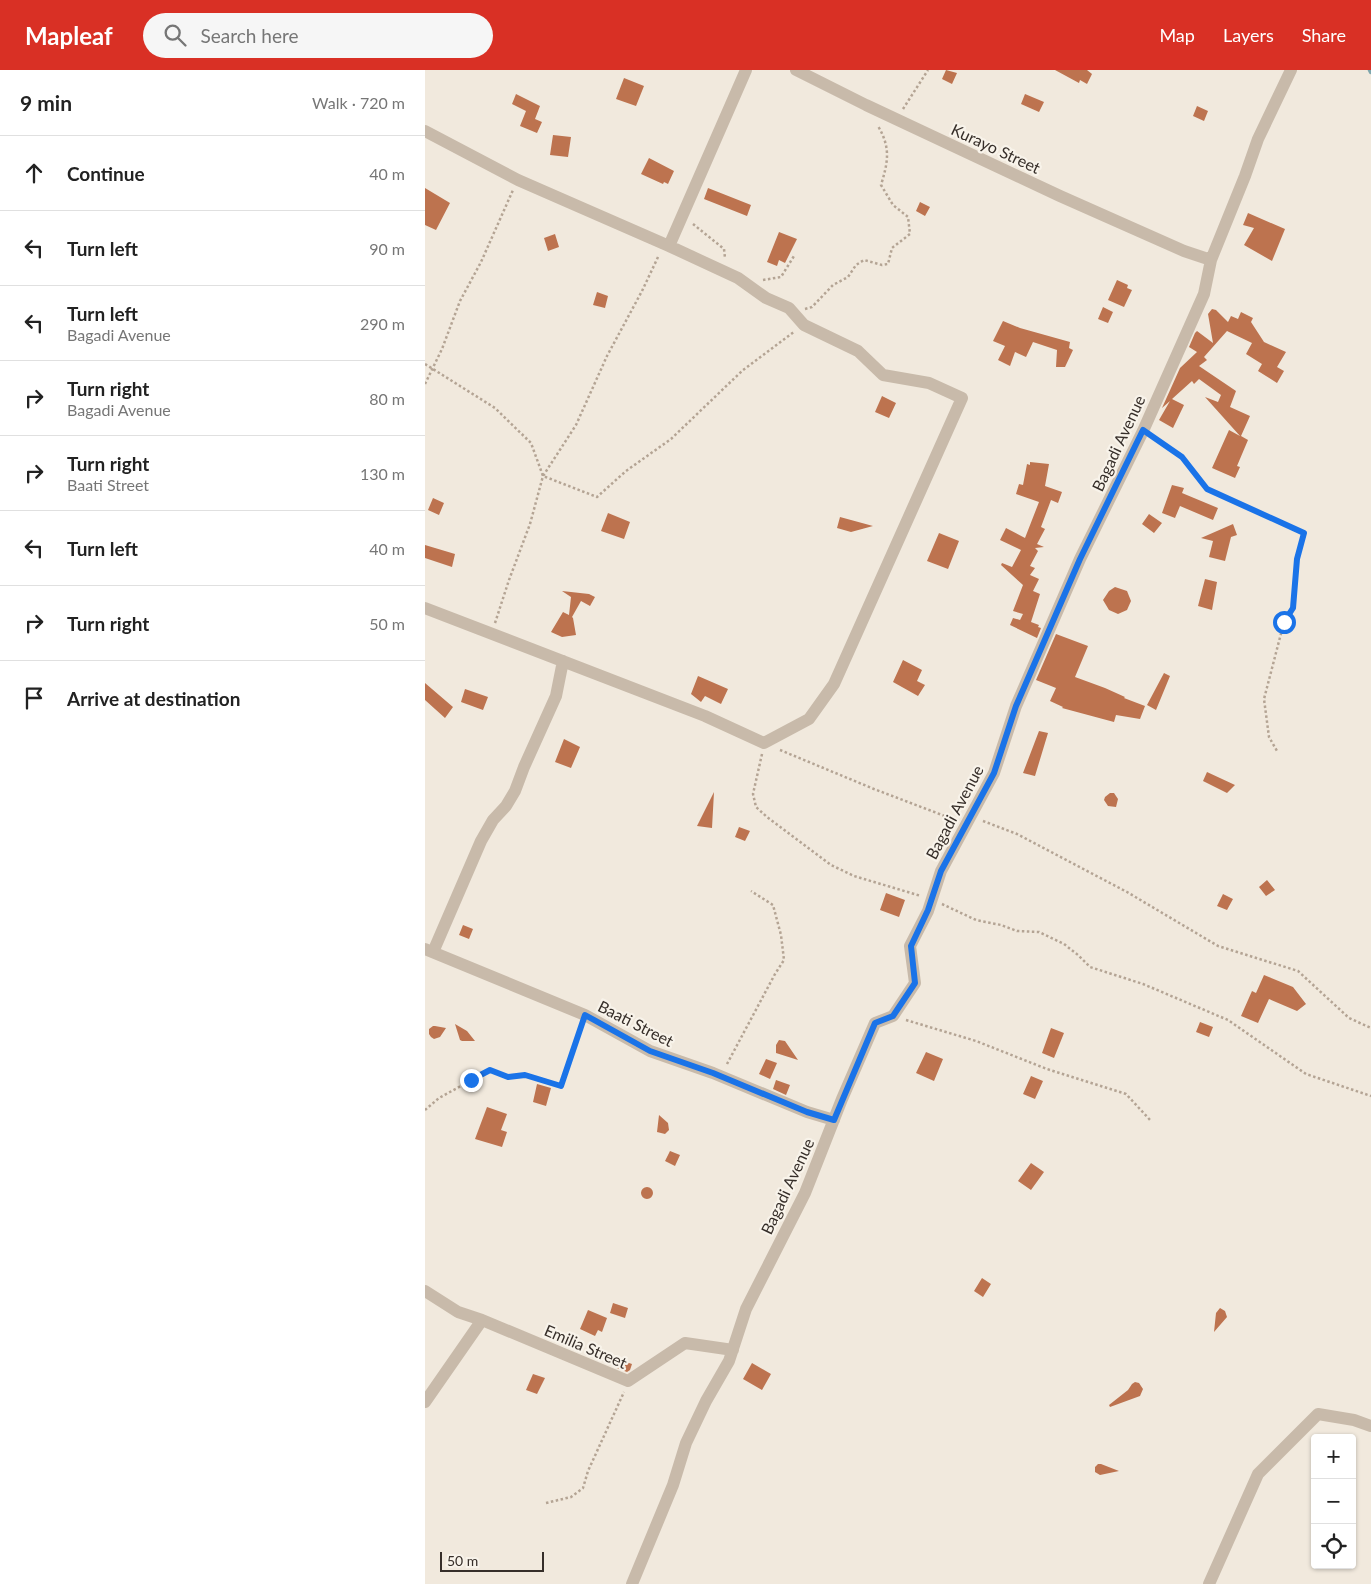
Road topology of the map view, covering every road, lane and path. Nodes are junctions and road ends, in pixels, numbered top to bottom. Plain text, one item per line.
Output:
1 (747, 70) edge
2 (796, 70) edge
3 (928, 70) edge
4 (1291, 70) edge
5 (866, 105) junction
6 (896, 120) junction
7 (425, 131) edge
8 (518, 180) junction
9 (682, 217) junction
10 (666, 245) junction
11 (794, 256) dead end
12 (1211, 260) junction
13 (719, 270) junction
14 (745, 284) junction
15 (789, 308) junction
16 (804, 325) junction
17 (425, 364) edge
18 (432, 368) junction
19 (425, 384) edge
20 (1143, 430) junction
21 (543, 476) junction
22 (425, 608) edge
23 (492, 634) junction
24 (563, 660) junction
25 (764, 743) junction
26 (1277, 751) dead end
27 (971, 816) junction
28 (751, 892) dead end
29 (932, 899) junction
30 (429, 950) edge
31 (585, 1015) junction
32 (893, 1016) junction
33 (1371, 1028) edge
34 (721, 1077) junction
35 (1371, 1096) edge
36 (425, 1110) edge
37 (834, 1120) junction
38 (1151, 1121) dead end
39 (425, 1291) edge
40 (482, 1320) junction
41 (733, 1350) junction
42 (628, 1381) junction
43 (425, 1402) edge
44 (1371, 1426) edge
45 (546, 1503) dead end
46 (632, 1584) edge
47 (1209, 1584) edge

1 - 9 street
2 - 5 street, Kurayo Street
3 - 6 path
4 - 12 street, Bagadi Avenue
5 - 6 street, Kurayo Street
5 - 15 path
6 - 12 street, Kurayo Street
7 - 8 street
8 - 10 street
8 - 18 path
9 - 10 street
9 - 13 path
10 - 13 street
10 - 21 path
11 - 14 path
12 - 20 street, Bagadi Avenue
13 - 14 street
14 - 15 street
15 - 16 street
16 - 21 path
16 - 25 street
17 - 18 path
18 - 19 path
18 - 21 path
20 - 26 path
20 - 27 street, Bagadi Avenue
21 - 23 path
22 - 23 street
23 - 24 street
24 - 25 street
24 - 30 street
25 - 27 path
25 - 29 path
27 - 29 street, Bagadi Avenue
27 - 33 path
28 - 34 path
29 - 32 street, Bagadi Avenue
29 - 35 path
30 - 31 street, Baati Street
31 - 34 street, Baati Street
31 - 36 path
32 - 37 street, Bagadi Avenue
32 - 38 path
34 - 37 street, Baati Street
37 - 41 street, Bagadi Avenue
39 - 40 street, Emilia Street
40 - 42 street, Emilia Street
40 - 43 street
41 - 42 street, Emilia Street
41 - 46 street, Bagadi Avenue
42 - 45 path
44 - 47 street

